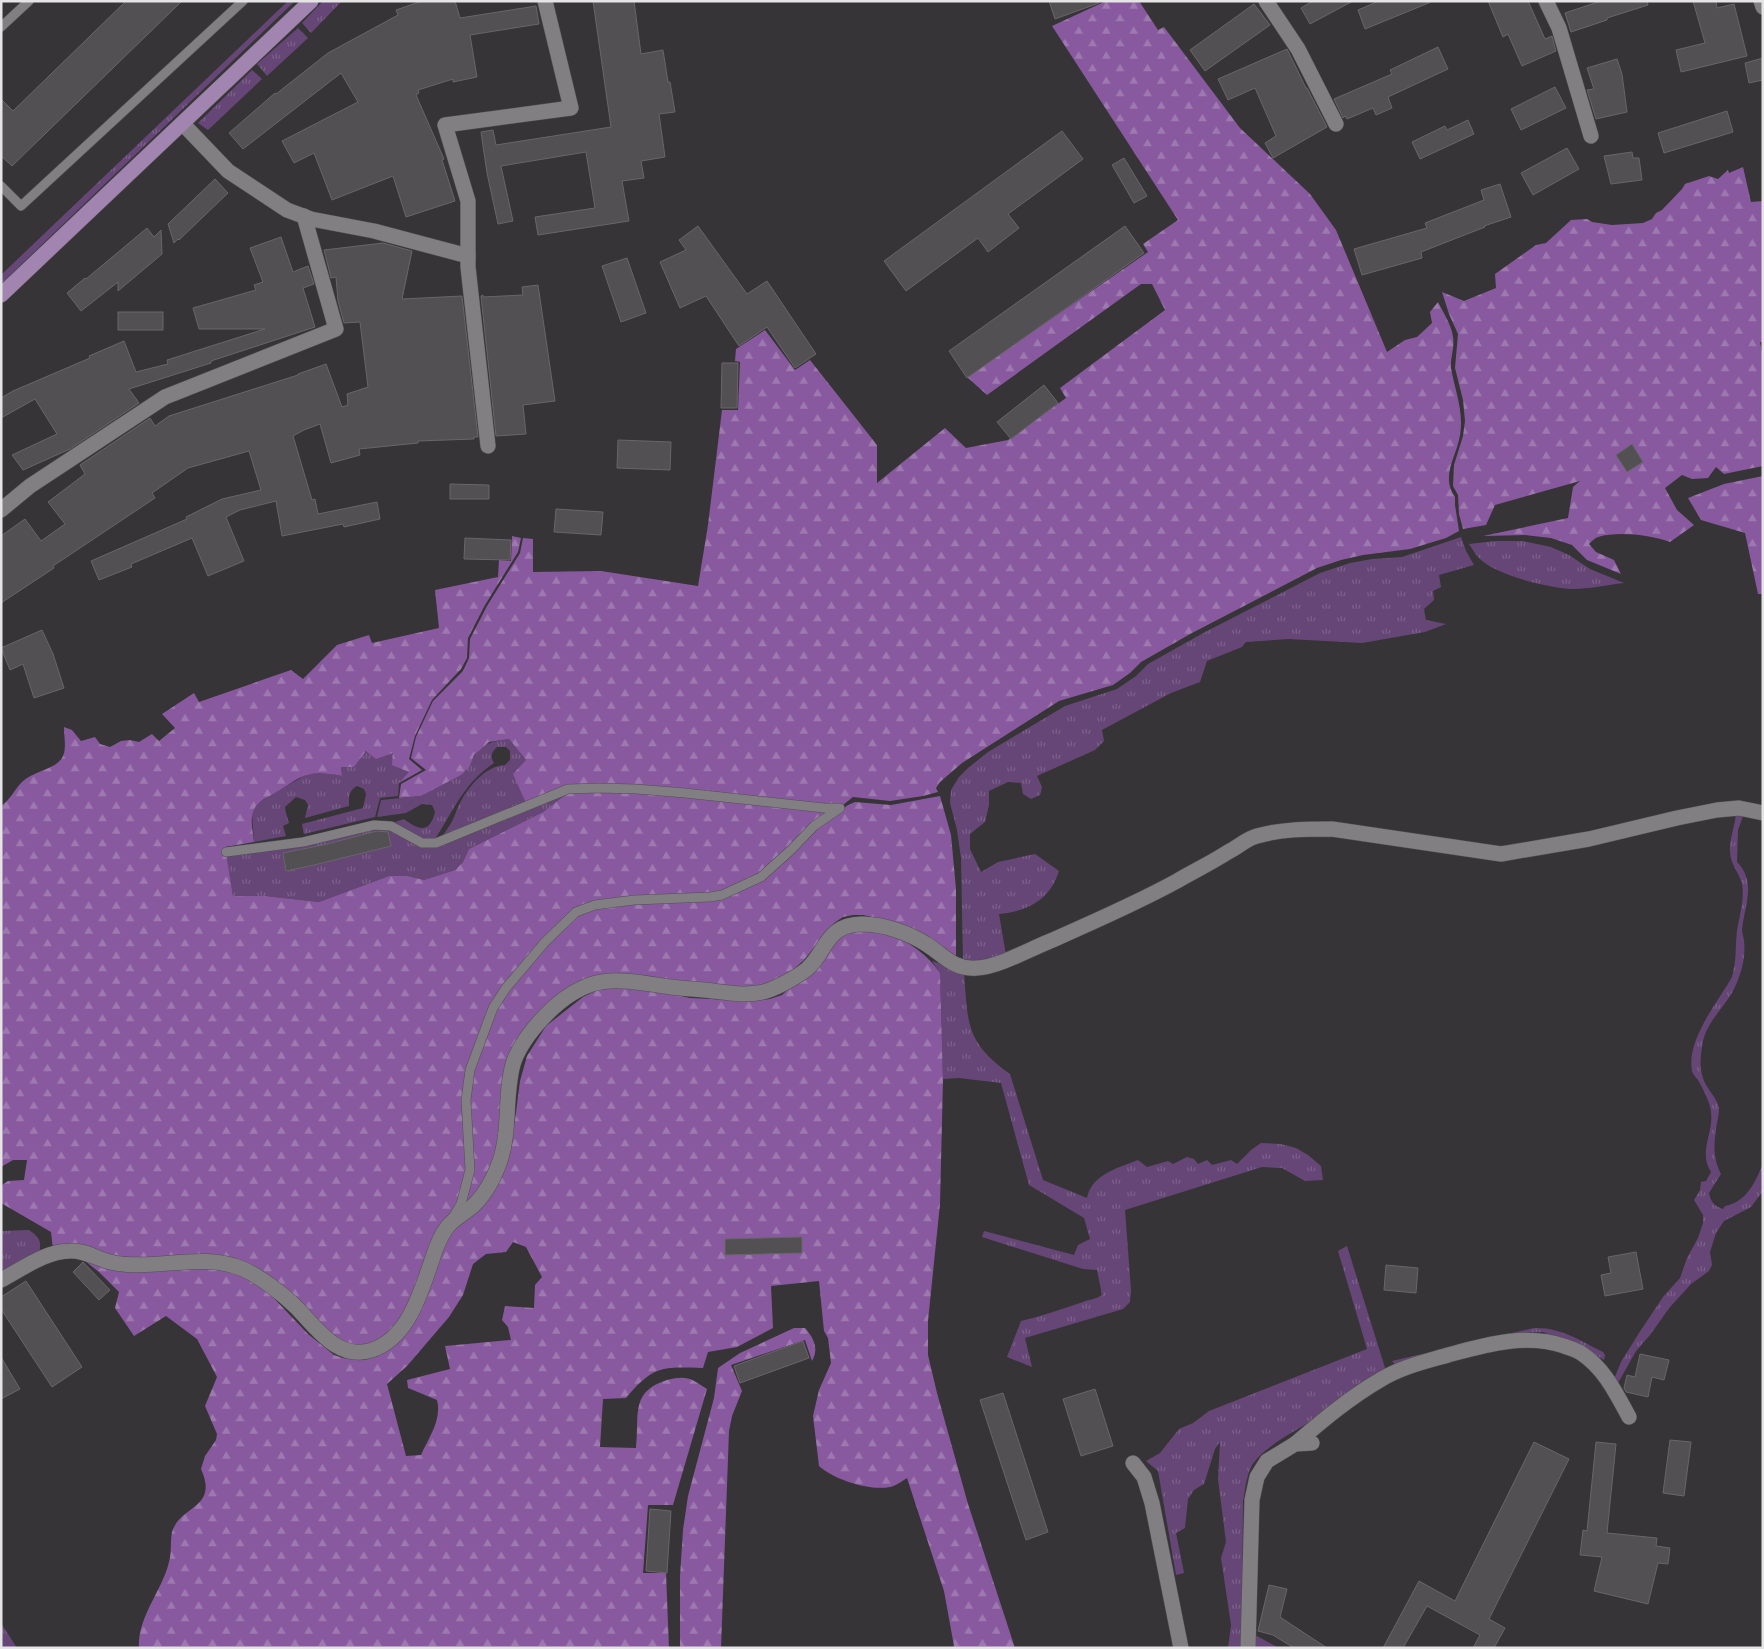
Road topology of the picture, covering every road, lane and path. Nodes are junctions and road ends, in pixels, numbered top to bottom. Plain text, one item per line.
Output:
1 (29, 1) edge
2 (243, 1) edge
3 (311, 1) edge
4 (546, 1) edge
5 (1266, 1) edge
6 (1546, 1) edge
7 (1761, 1) edge
8 (1763, 7) edge
9 (1, 28) edge
10 (182, 124) junction
11 (1336, 124) dead end
12 (1591, 136) dead end
13 (1, 186) edge
14 (304, 216) junction
15 (468, 256) junction
16 (1, 295) edge
17 (488, 446) dead end
18 (1, 510) edge
19 (1763, 813) edge
20 (226, 852) dead end
21 (448, 1226) junction
22 (1, 1280) edge
23 (1629, 1417) dead end
24 (1312, 1443) dead end
25 (1295, 1444) junction
26 (1133, 1463) dead end
27 (1181, 1648) edge
28 (1248, 1648) edge

1 - 9 lane
2 - 13 lane
3 - 10 main road
4 - 15 street
5 - 11 street
6 - 12 street
7 - 8 street
10 - 14 street
10 - 16 main road
14 - 15 street
14 - 18 street
15 - 17 street
19 - 21 street
20 - 21 lane
21 - 22 street
23 - 25 street
24 - 25 street
25 - 28 street
26 - 27 street

